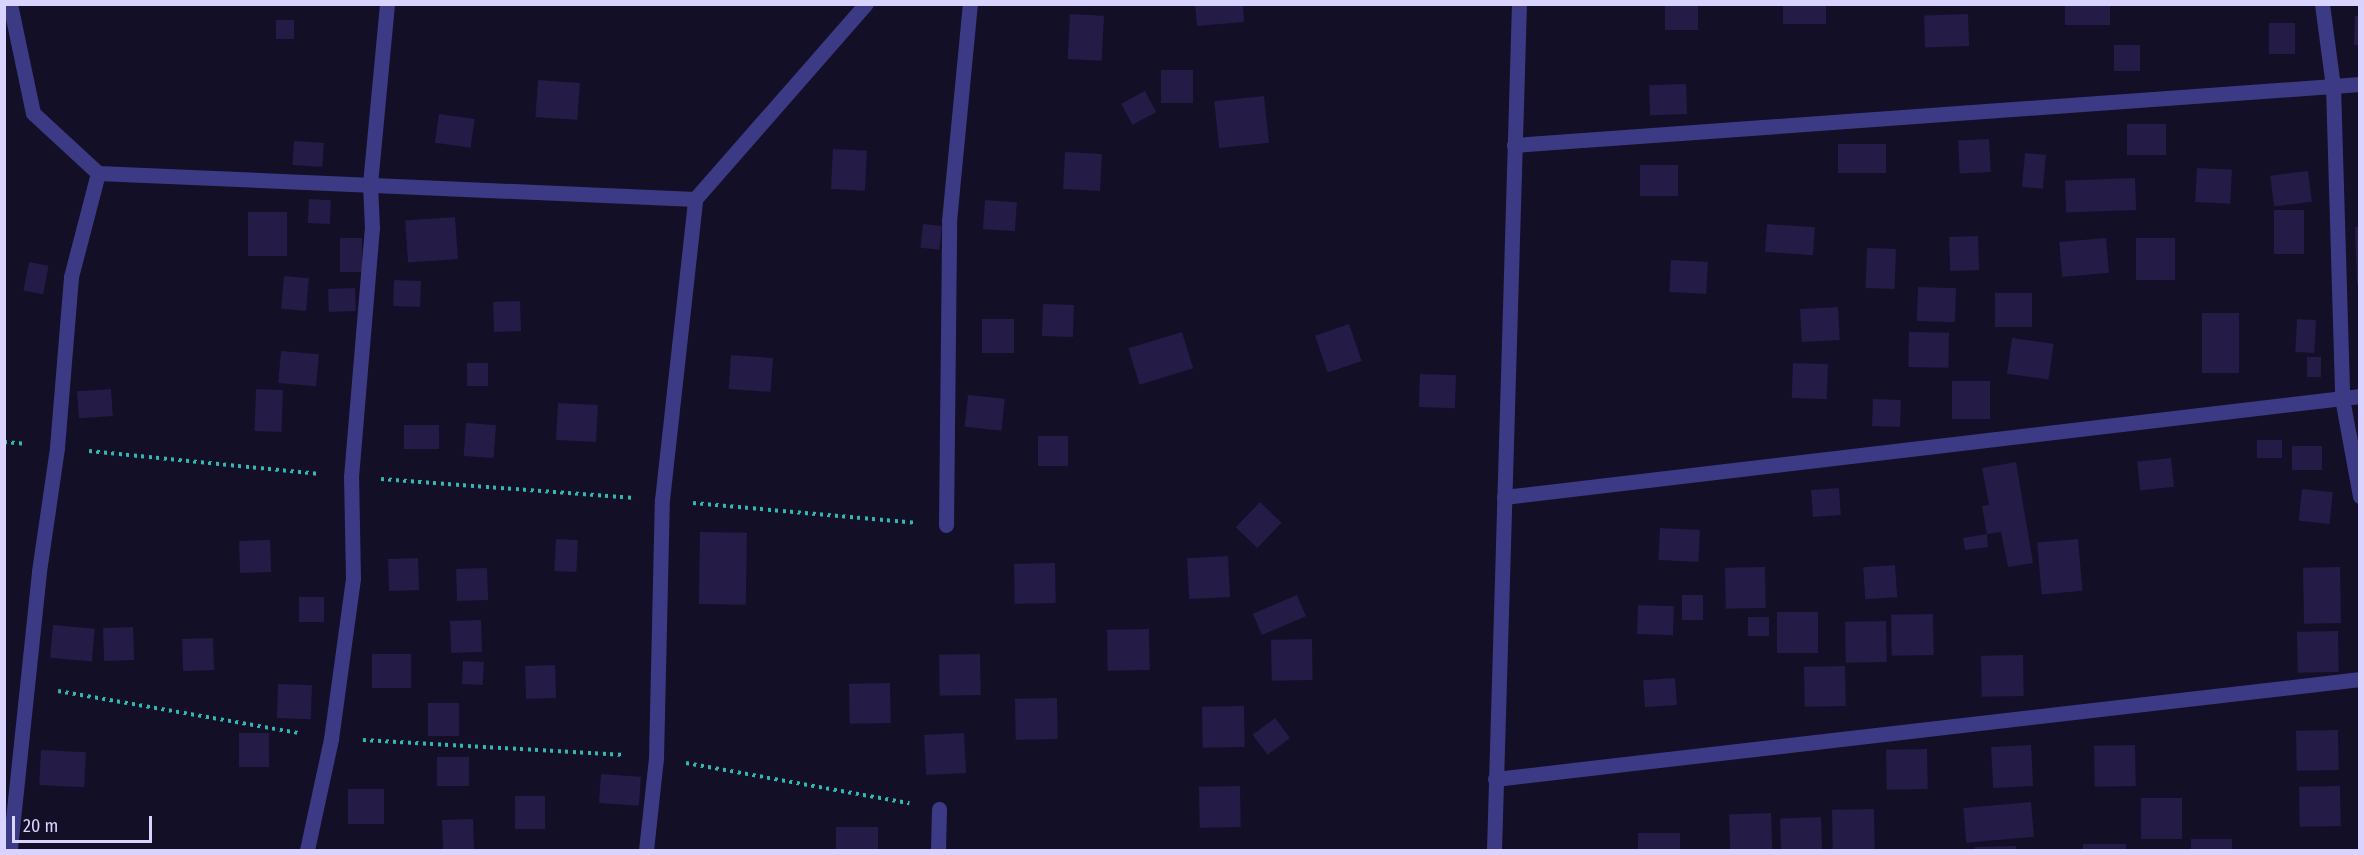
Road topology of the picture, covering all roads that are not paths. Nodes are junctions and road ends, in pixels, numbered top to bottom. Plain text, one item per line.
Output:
1 (10, 4) edge
2 (387, 4) edge
3 (867, 4) edge
4 (970, 4) edge
5 (1520, 4) edge
6 (2322, 4) edge
7 (2360, 84) edge
8 (2333, 86) junction
9 (1514, 145) junction
10 (98, 173) junction
11 (370, 184) junction
12 (695, 199) junction
13 (2360, 396) edge
14 (2342, 398) junction
15 (2360, 496) edge
16 (1504, 497) junction
17 (946, 525) road end
18 (2360, 679) edge
19 (1495, 779) junction
20 (939, 809) road end
21 (10, 850) edge
22 (307, 850) edge
23 (646, 850) edge
24 (938, 850) edge
25 (1494, 850) edge

1 - 10 street
2 - 11 street
3 - 12 street
4 - 17 street
5 - 9 street
6 - 8 street
7 - 8 street
8 - 9 street
8 - 14 street
9 - 16 street
10 - 11 street
10 - 21 street
11 - 12 street
11 - 22 street
12 - 23 street
13 - 14 street
14 - 15 street
14 - 16 street
16 - 19 street
18 - 19 street
19 - 25 street
20 - 24 street

